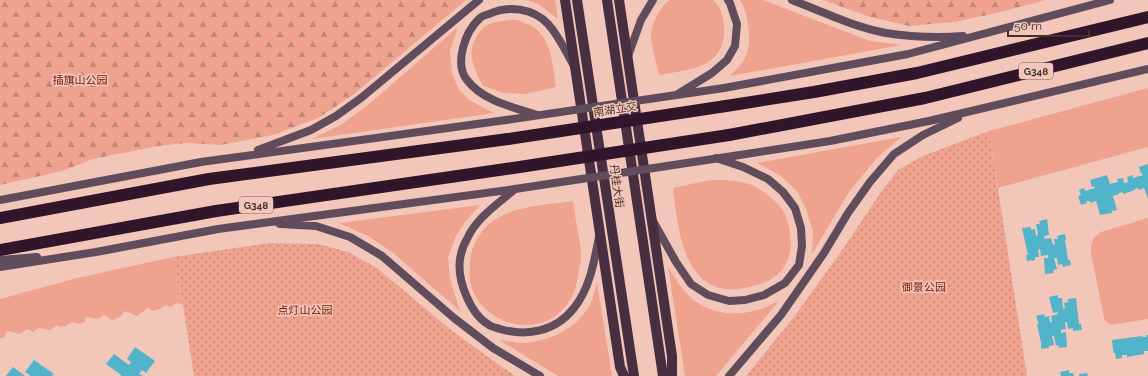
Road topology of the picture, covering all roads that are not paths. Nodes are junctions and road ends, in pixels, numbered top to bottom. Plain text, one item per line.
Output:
1 (479, 0) edge
2 (566, 0) edge
3 (577, 0) edge
4 (607, 0) edge
5 (619, 0) edge
6 (653, 0) edge
7 (728, 0) edge
8 (792, 0) edge
9 (1110, 0) edge
10 (1148, 17) edge
11 (987, 34) junction
12 (1148, 43) edge
13 (627, 57) junction
14 (1148, 69) edge
15 (576, 70) junction
16 (678, 94) junction
17 (972, 111) junction
18 (537, 115) junction
19 (241, 156) junction
20 (716, 158) junction
21 (515, 189) junction
22 (0, 200) edge
23 (651, 217) junction
24 (0, 218) edge
25 (261, 223) junction
26 (600, 234) junction
27 (0, 250) edge
28 (96, 252) junction
29 (0, 260) edge
30 (0, 267) edge
31 (540, 376) edge
32 (624, 376) edge
33 (634, 376) edge
34 (663, 376) edge
35 (672, 376) edge
36 (729, 376) edge

1 - 19 street
2 - 15 main road
3 - 33 main road, 丹桂大街
4 - 34 main road, 丹桂大街
5 - 13 main road
6 - 13 street
7 - 16 street
8 - 11 street
9 - 11 street
10 - 24 highway, 南湖立交 / G348, bridge
11 - 16 street, bridge
12 - 27 highway, G348, bridge
13 - 23 main road
14 - 17 street
15 - 18 street
15 - 26 main road
16 - 18 street, bridge
17 - 20 street, bridge
17 - 36 street
18 - 19 street, bridge
19 - 22 street
20 - 21 street, bridge
20 - 23 street
21 - 25 street
21 - 26 street
23 - 35 main road
25 - 28 street
25 - 31 street
26 - 32 main road
28 - 29 street
28 - 30 street

